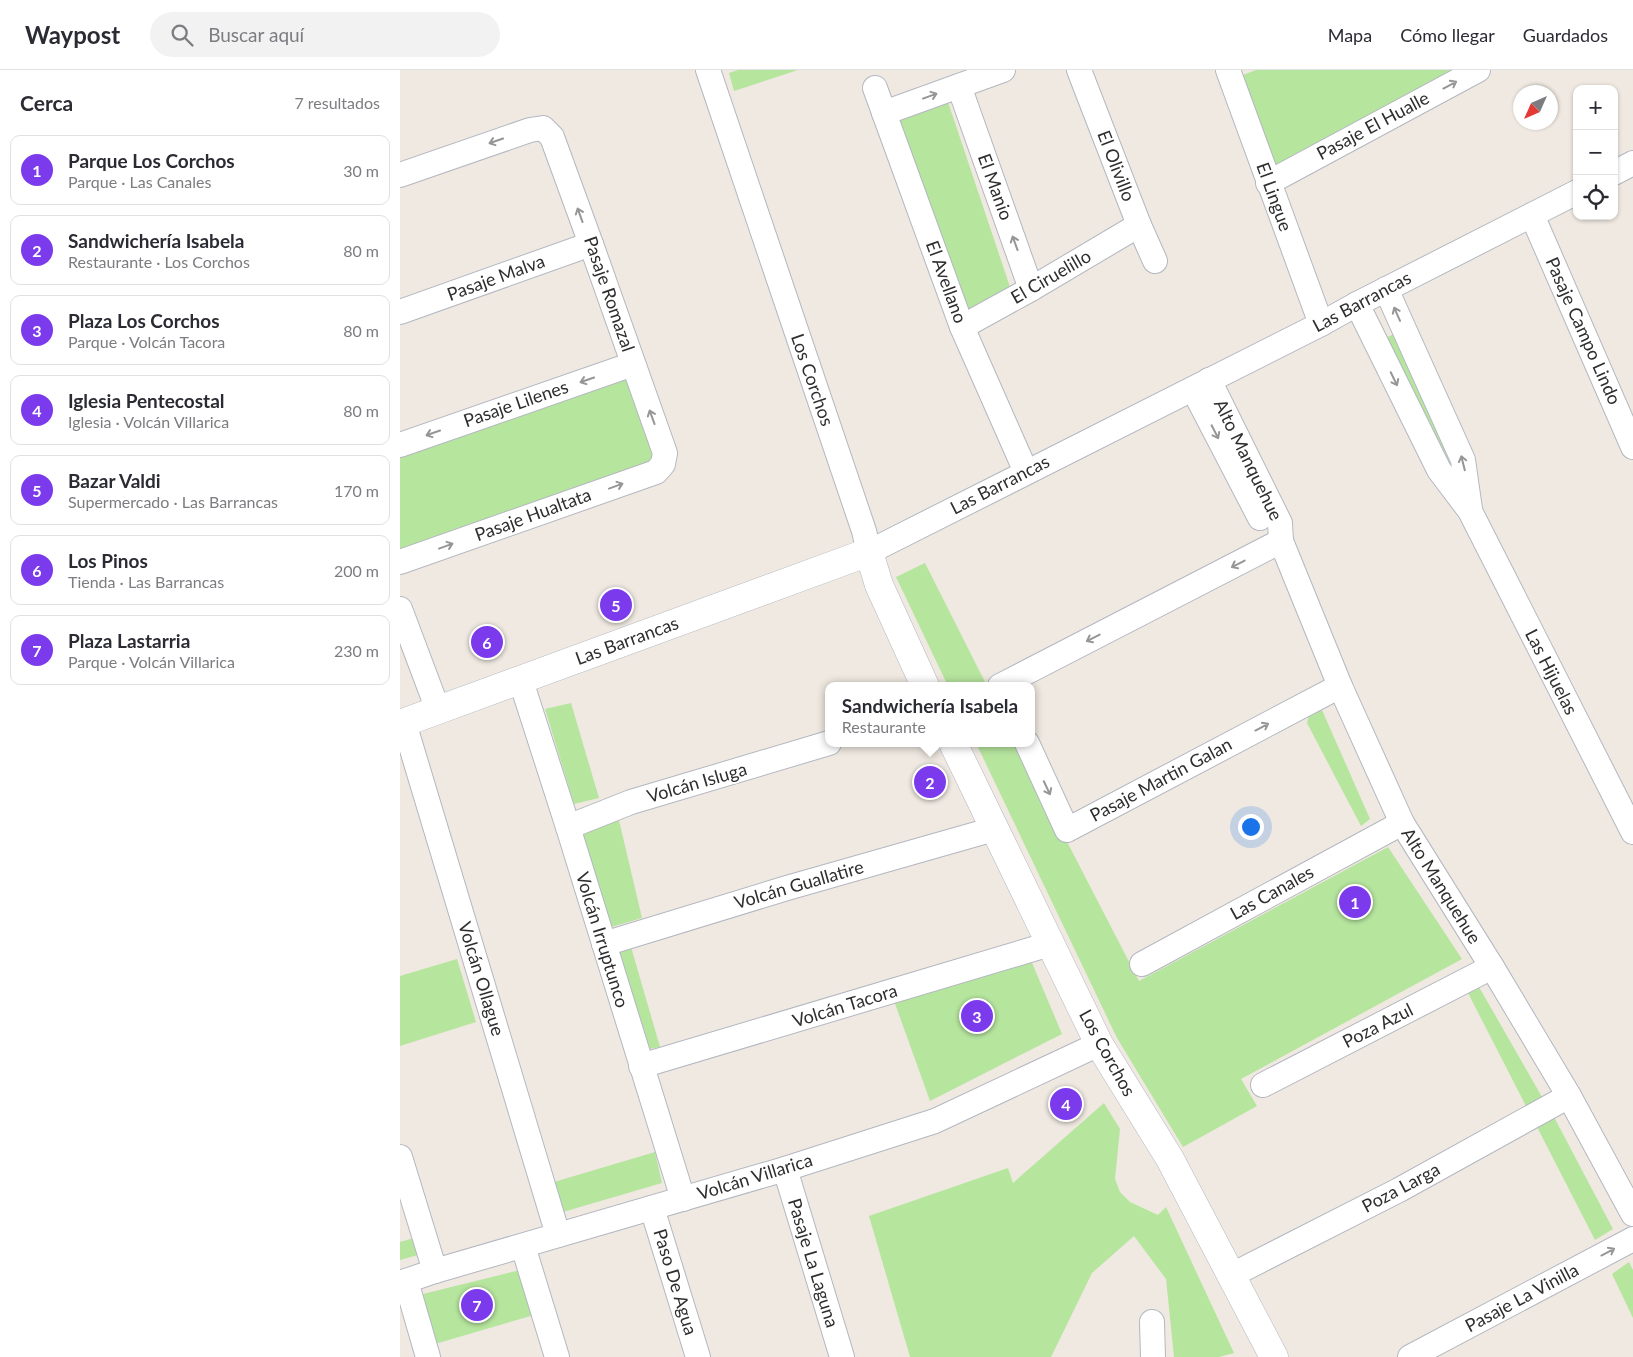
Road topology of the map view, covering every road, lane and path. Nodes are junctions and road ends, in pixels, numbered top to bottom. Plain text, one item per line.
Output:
1 (708, 70) edge
2 (1004, 70) edge
3 (1080, 70) edge
4 (1228, 70) edge
5 (1478, 70) edge
6 (959, 86) junction
7 (875, 88) dead end
8 (884, 113) junction
9 (1633, 163) edge
10 (1618, 170) edge
11 (400, 175) edge
12 (1268, 183) junction
13 (1573, 194) edge
14 (1532, 215) junction
15 (1139, 225) junction
16 (591, 244) junction
17 (1155, 261) dead end
18 (1031, 288) junction
19 (1386, 289) junction
20 (1357, 304) junction
21 (400, 312) edge
22 (1321, 324) junction
23 (962, 327) junction
24 (633, 364) junction
25 (1201, 384) junction
26 (400, 445) edge
27 (1633, 446) edge
28 (663, 464) joint
29 (1026, 472) junction
30 (1470, 511) junction
31 (1281, 541) junction
32 (869, 552) junction
33 (400, 562) edge
34 (400, 609) edge
35 (521, 681) junction
36 (923, 682) edge
37 (1008, 682) edge
38 (1340, 686) junction
39 (438, 710) junction
40 (402, 724) edge
41 (825, 744) edge
42 (955, 747) edge
43 (1029, 747) edge
44 (1402, 823) junction
45 (1631, 824) edge
46 (568, 827) junction
47 (994, 829) junction
48 (604, 944) junction
49 (1050, 944) junction
50 (1142, 964) dead end
51 (1492, 967) junction
52 (1099, 1044) junction
53 (641, 1066) junction
54 (1263, 1085) dead end
55 (1569, 1096) junction
56 (400, 1157) edge
57 (784, 1169) junction
58 (683, 1199) junction
59 (652, 1208) junction
60 (1633, 1214) edge
61 (558, 1236) junction
62 (1633, 1239) edge
63 (524, 1246) junction
64 (435, 1271) junction
65 (1232, 1275) junction
66 (403, 1282) edge
67 (1152, 1322) dead end
68 (428, 1357) edge
69 (557, 1357) edge
70 (698, 1357) edge
71 (842, 1357) edge
72 (1153, 1357) edge
73 (1274, 1357) edge
74 (1410, 1357) edge

1 - 32 street, Los Corchos
2 - 6 street
3 - 15 street, El Olivillo
4 - 12 street, El Lingue
12 -> 5 street, Pasaje El Hualle
8 -> 6 street
18 -> 6 street, El Manio
7 - 8 street, El Avellano
8 - 23 street, El Avellano
9 - 10 street
16 -> 11 street, Pasaje Romazal
12 - 22 street, El Lingue
13 - 14 street, Las Barrancas
14 - 19 street, Las Barrancas
14 - 27 street, Pasaje Campo Lindo
15 - 17 street, El Olivillo
15 - 18 street, El Ciruelillo
16 - 21 street, Pasaje Malva
16 - 24 street, Pasaje Romazal
18 - 23 street, El Ciruelillo
19 - 20 street, Las Barrancas
30 -> 19 street, Las Hijuelas
20 - 22 street, Las Barrancas
20 -> 30 street, Las Hijuelas
22 - 25 street, Las Barrancas
23 - 29 street, El Avellano
24 -> 26 street, Pasaje Lilenes
28 -> 24 street, Pasaje Romazal
25 - 29 street, Las Barrancas
25 - 31 street, Alto Manquehue
33 -> 28 street, Pasaje Hualtata
29 - 32 street, Las Barrancas
30 - 45 street, Las Hijuelas
31 -> 37 street
31 - 38 street, Alto Manquehue
32 - 35 street, Las Barrancas
32 - 36 street, Los Corchos
34 - 39 street
35 - 39 street, Las Barrancas
35 - 46 street, Volcán Irruptunco
43 -> 38 street, Pasaje Martin Galan
38 - 44 street, Alto Manquehue
39 - 40 street, Las Barrancas
40 - 61 street, Volcán Ollague
41 - 46 street, Volcán Isluga
42 - 47 street, Los Corchos
44 - 50 street, Las Canales
44 - 51 street, Alto Manquehue
46 - 48 street, Volcán Irruptunco
47 - 48 street, Volcán Guallatire
47 - 49 street, Los Corchos
48 - 53 street, Volcán Irruptunco
49 - 52 street, Los Corchos
49 - 53 street, Volcán Tacora
51 - 54 street, Poza Azul
51 - 55 street, Alto Manquehue
52 - 57 street, Volcán Villarica
52 - 65 street, Los Corchos
53 - 58 street, Volcán Irruptunco
55 - 60 street, Alto Manquehue
55 - 65 street, Poza Larga
56 - 64 street
57 - 58 street, Volcán Villarica
57 - 71 street, Pasaje La Laguna
58 - 59 street, Volcán Villarica
59 - 61 street, Volcán Villarica
59 - 70 street, Paso De Agua
61 - 63 street, Volcán Villarica
74 -> 62 street, Pasaje La Vinilla
63 - 64 street, Volcán Villarica
63 - 69 street
64 - 66 street, Volcán Villarica
65 - 73 street, Los Corchos
66 - 68 street
67 - 72 street

